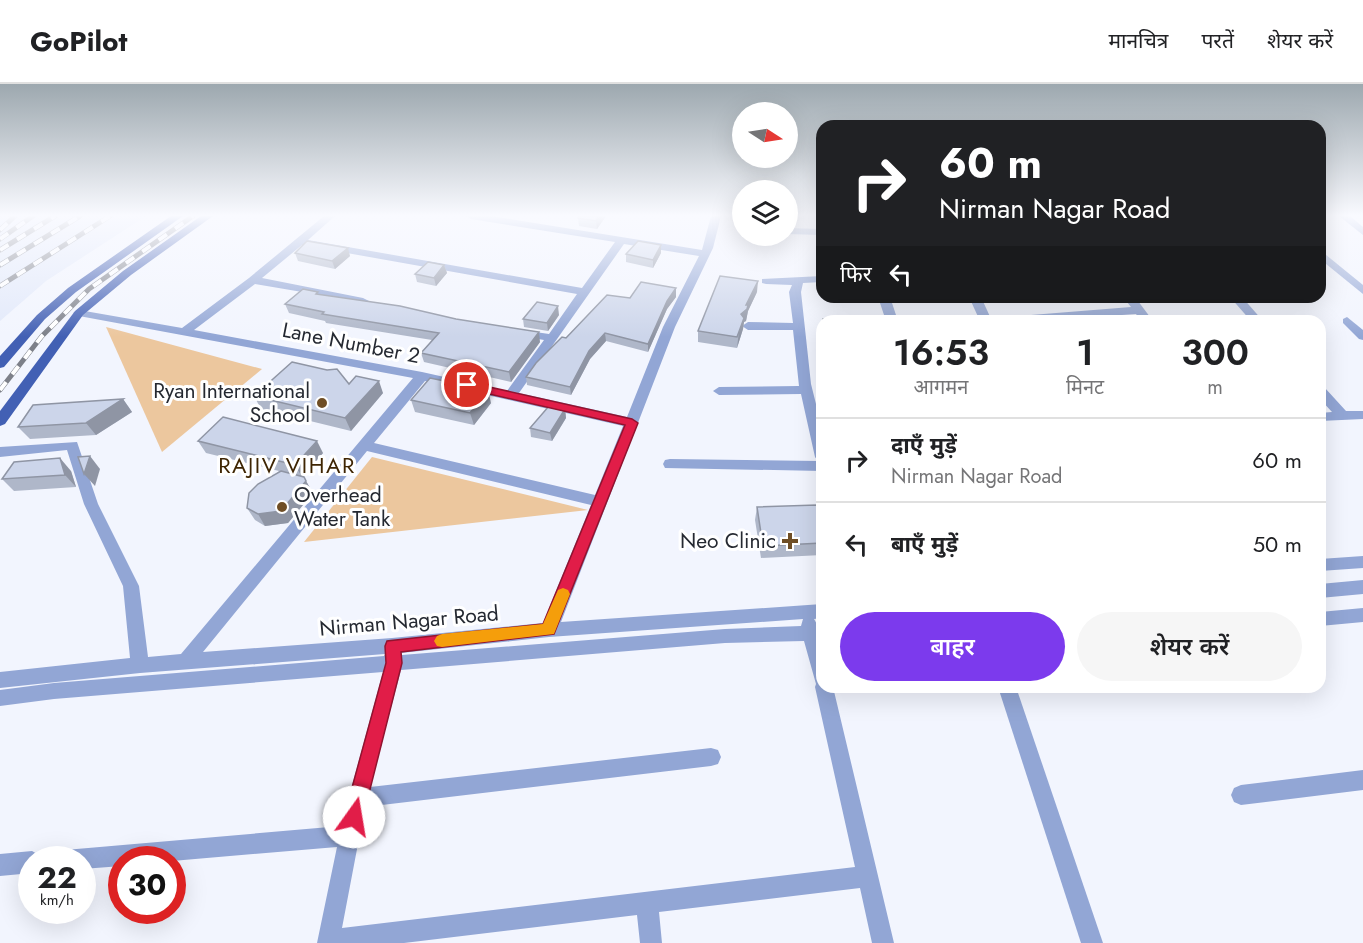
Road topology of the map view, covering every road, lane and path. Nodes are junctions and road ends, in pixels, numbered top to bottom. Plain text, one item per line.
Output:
1 (120, 256) edge
2 (151, 256) edge
3 (282, 256) edge
4 (380, 256) edge
5 (610, 256) edge
6 (704, 256) edge
7 (1326, 258) edge
8 (816, 279) edge
9 (253, 280) junction
10 (766, 281) dead end
11 (798, 282) junction
12 (1363, 291) edge
13 (585, 292) junction
14 (1133, 303) edge
15 (1241, 303) edge
16 (379, 304) edge
17 (1138, 310) junction
18 (79, 314) junction
19 (1071, 315) edge
20 (1142, 315) edge
21 (1252, 315) edge
22 (1347, 321) dead end
23 (748, 326) dead end
24 (797, 327) junction
25 (506, 329) edge
26 (183, 332) junction
27 (1363, 336) edge
28 (552, 338) junction
29 (0, 364) edge
30 (422, 376) junction
31 (806, 390) junction
32 (719, 391) dead end
33 (511, 395) junction
34 (1326, 398) edge
35 (1363, 415) edge
36 (1343, 416) junction
37 (1326, 417) edge
38 (0, 421) edge
39 (632, 423) junction
40 (816, 432) edge
41 (364, 446) junction
42 (0, 452) edge
43 (670, 464) dead end
44 (816, 466) edge
45 (601, 502) junction
46 (1326, 562) edge
47 (1363, 562) edge
48 (1343, 563) junction
49 (1363, 587) edge
50 (1326, 590) edge
51 (815, 612) edge
52 (1363, 615) edge
53 (1326, 618) edge
54 (549, 630) junction
55 (816, 633) edge
56 (393, 655) junction
57 (185, 662) junction
58 (140, 665) junction
59 (0, 680) edge
60 (825, 693) edge
61 (1009, 693) edge
62 (0, 698) edge
63 (711, 757) dead end
64 (1363, 780) edge
65 (1241, 795) dead end
66 (357, 798) junction
67 (350, 836) junction
68 (96, 857) edge
69 (18, 863) edge
70 (0, 865) edge
71 (868, 876) junction
72 (647, 904) junction
73 (328, 942) edge
74 (651, 943) edge
75 (883, 943) edge
76 (1092, 943) edge

1 - 29 main road
2 - 18 main road
3 - 9 street
4 - 13 street
5 - 13 street
6 - 39 street
7 - 12 street
8 - 11 street
9 - 16 street
9 - 26 street
10 - 11 street
11 - 24 street
13 - 28 street
14 - 17 street
15 - 21 street
17 - 19 street
17 - 20 street
18 - 26 street, Lane Number 2
18 - 38 main road
22 - 27 street
23 - 24 street
24 - 31 street
25 - 28 street
26 - 30 street, Lane Number 2
28 - 33 street
30 - 33 street, Lane Number 2
30 - 41 street
31 - 32 street
31 - 40 street
33 - 39 street, Lane Number 2
34 - 36 street
35 - 36 street
36 - 37 street
39 - 45 street
41 - 45 street
41 - 57 street
42 - 58 street
43 - 44 street
45 - 54 street
46 - 48 street
47 - 48 street
48 - 49 street
49 - 50 street
51 - 54 street, Nirman Nagar Road
51 - 55 street
52 - 53 street
54 - 56 street, Nirman Nagar Road
55 - 56 street, Nirman Nagar Road
56 - 57 street, Nirman Nagar Road
56 - 62 street, Nirman Nagar Road
56 - 66 street
57 - 58 street, Nirman Nagar Road
58 - 59 street, Nirman Nagar Road
60 - 71 street
61 - 76 street
63 - 66 street
64 - 65 street
66 - 67 street
67 - 68 street
67 - 73 street
69 - 70 street
71 - 72 street
71 - 75 street
72 - 73 street
72 - 74 street

